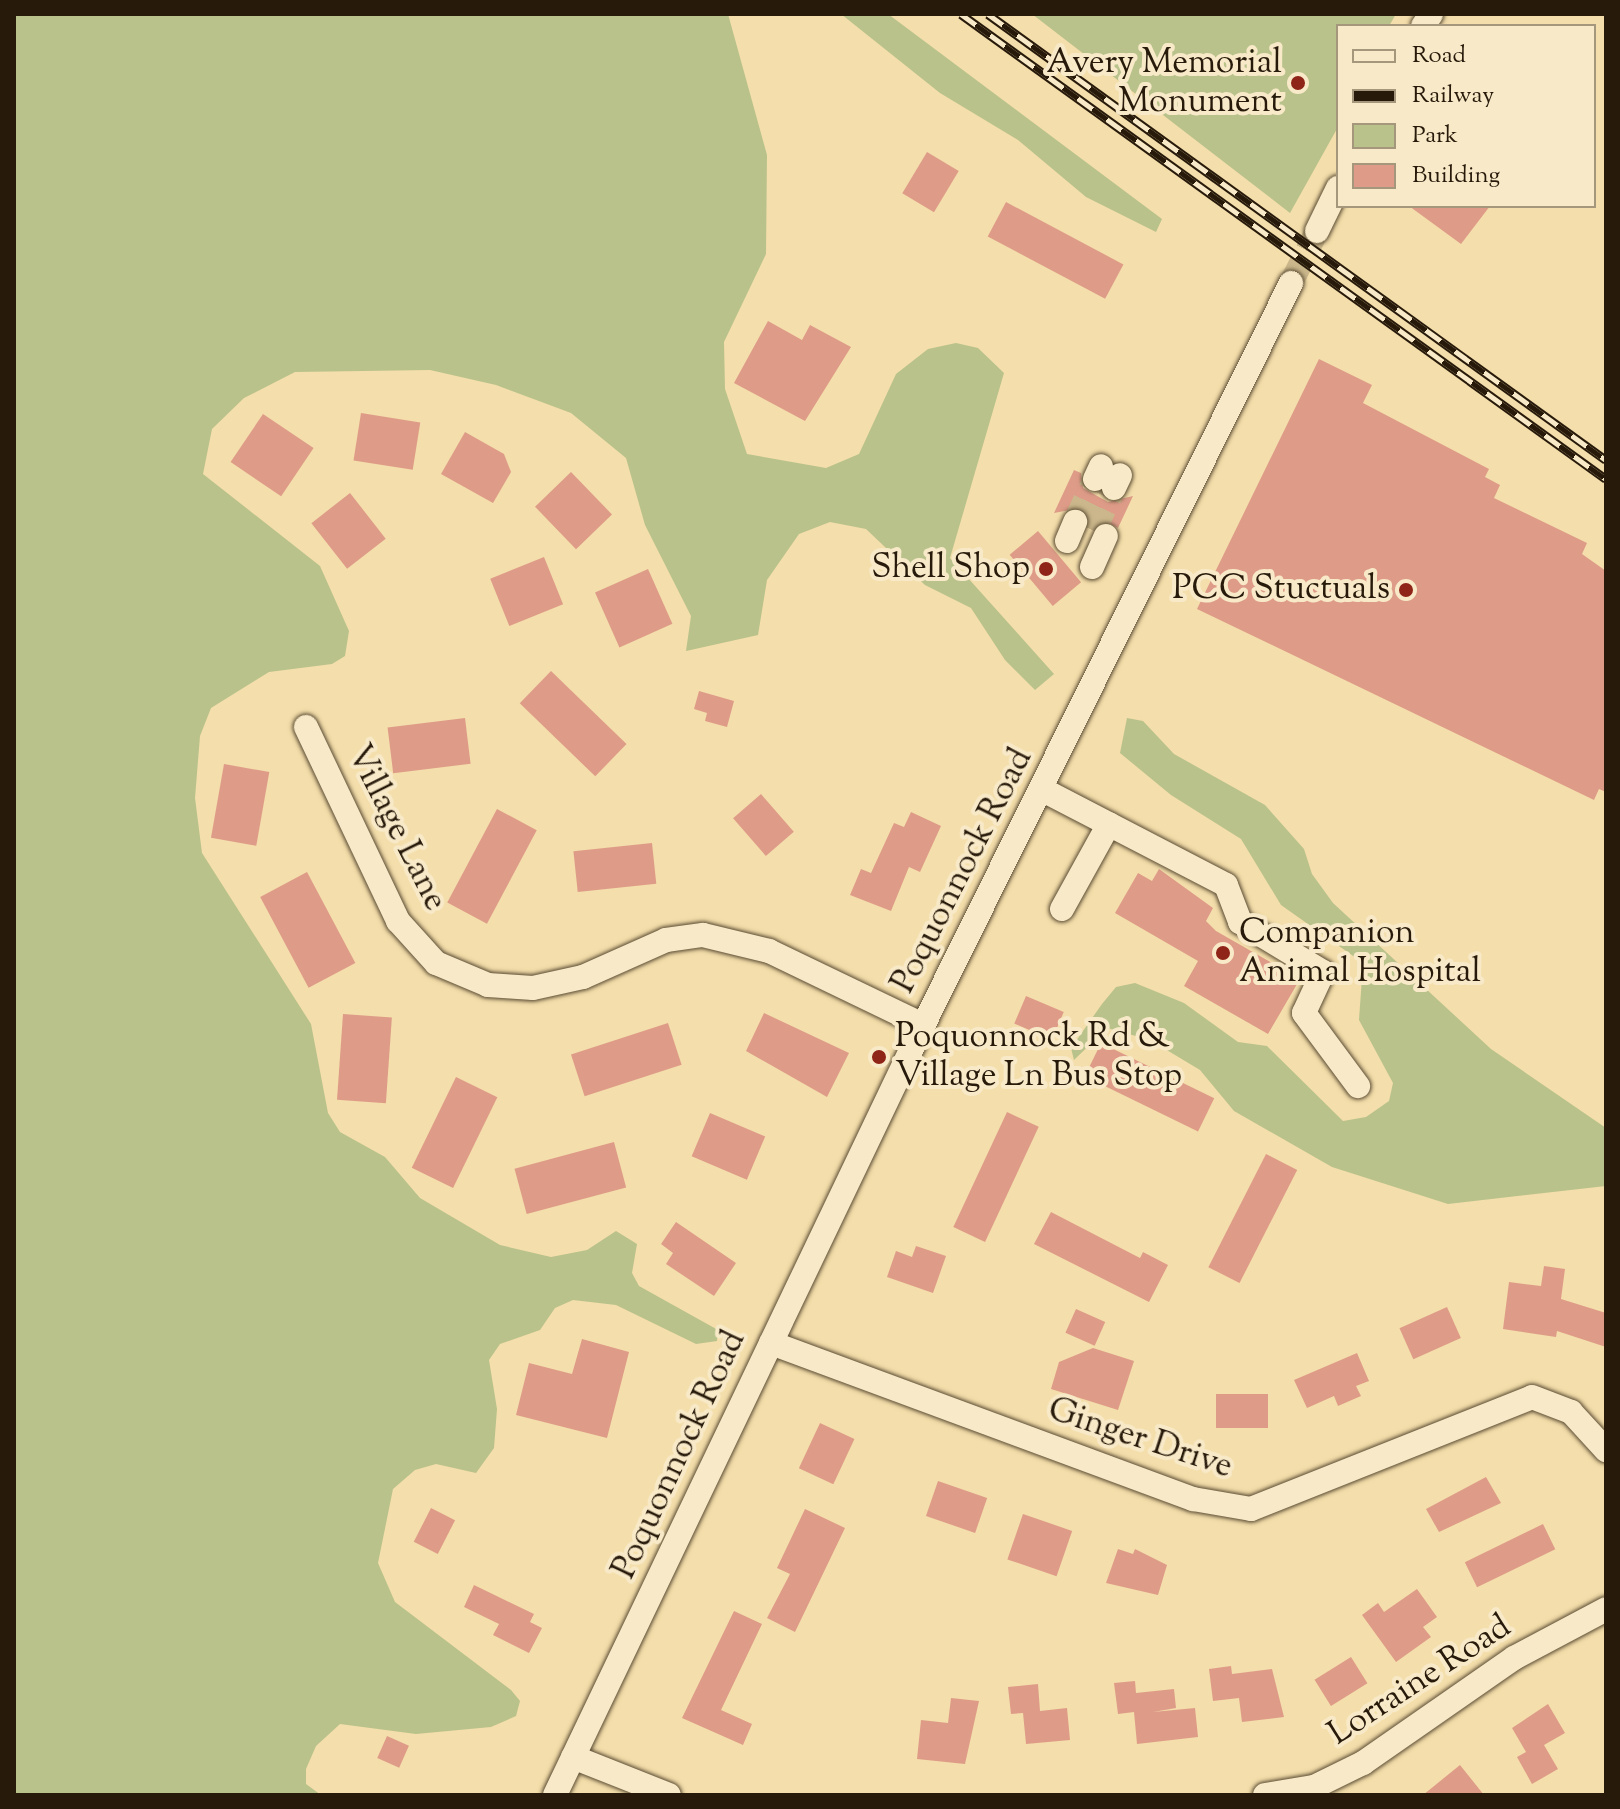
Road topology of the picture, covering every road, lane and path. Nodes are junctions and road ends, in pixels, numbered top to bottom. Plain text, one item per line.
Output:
1 (1336, 192) edge
2 (1317, 231) tunnel mouth
3 (1291, 283) tunnel mouth
4 (306, 727) dead end
5 (1043, 790) junction
6 (1109, 824) junction
7 (1062, 909) dead end
8 (923, 1025) junction
9 (1358, 1086) dead end
10 (771, 1343) junction
11 (1606, 1450) edge
12 (1606, 1609) edge
13 (573, 1757) junction
14 (555, 1795) edge
15 (669, 1795) edge
16 (1265, 1795) edge

1 - 2 street
3 - 5 street, Poquonnock Road
4 - 8 street, Village Lane
5 - 6 street
5 - 8 street, Poquonnock Road
6 - 7 street
6 - 9 street
8 - 10 street, Poquonnock Road
10 - 11 street, Ginger Drive
10 - 13 street, Poquonnock Road
12 - 16 street, Lorraine Road
13 - 14 street, Poquonnock Road
13 - 15 street

